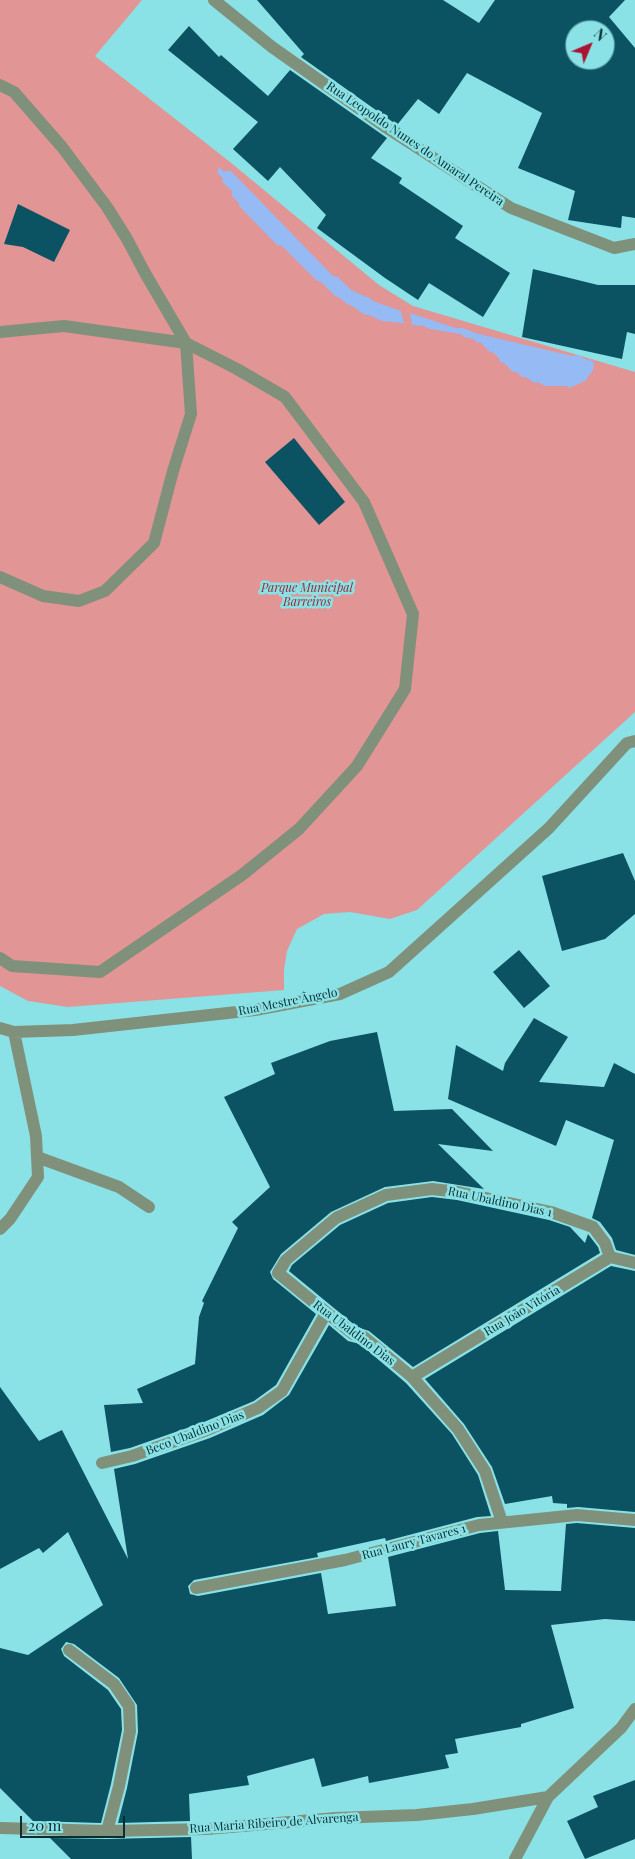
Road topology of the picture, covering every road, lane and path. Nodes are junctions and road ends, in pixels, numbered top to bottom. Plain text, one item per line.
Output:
1 (214, 0) edge
2 (0, 85) edge
3 (635, 244) edge
4 (0, 332) edge
5 (186, 343) junction
6 (0, 577) edge
7 (635, 741) edge
8 (0, 958) edge
9 (0, 1028) edge
10 (14, 1032) junction
11 (37, 1157) junction
12 (149, 1207) dead end
13 (0, 1229) edge
14 (610, 1257) junction
15 (635, 1263) edge
16 (278, 1274) joint
17 (326, 1313) junction
18 (412, 1378) junction
19 (102, 1463) dead end
20 (635, 1520) edge
21 (502, 1522) junction
22 (196, 1588) dead end
23 (68, 1650) dead end
24 (635, 1709) edge
25 (548, 1797) junction
26 (0, 1828) edge
27 (107, 1830) junction
28 (515, 1859) edge

1 - 3 street, Rua Leopoldo Nunes do Amaral Pereira
2 - 5 street
4 - 5 street
5 - 6 street
5 - 8 street
7 - 10 street, Rua Mestre Ângelo
9 - 10 street, Rua Mestre Ângelo
10 - 11 street
11 - 12 street
11 - 13 street
14 - 15 street
14 - 16 street, Rua Ubaldino Dias 1
14 - 18 street, Rua João Vitória
16 - 17 street, Rua Ubaldino Dias
17 - 18 street, Rua Ubaldino Dias
17 - 19 street, Beco Ubaldino Dias
18 - 21 street, Rua Ubaldino Dias
20 - 21 street, Rua Laury Tavares 1
21 - 22 street, Rua Laury Tavares 1
23 - 27 street
24 - 25 street
25 - 27 street, Rua Maria Ribeiro de Alvarenga
25 - 28 street
26 - 27 street, Rua Maria Ribeiro de Alvarenga

